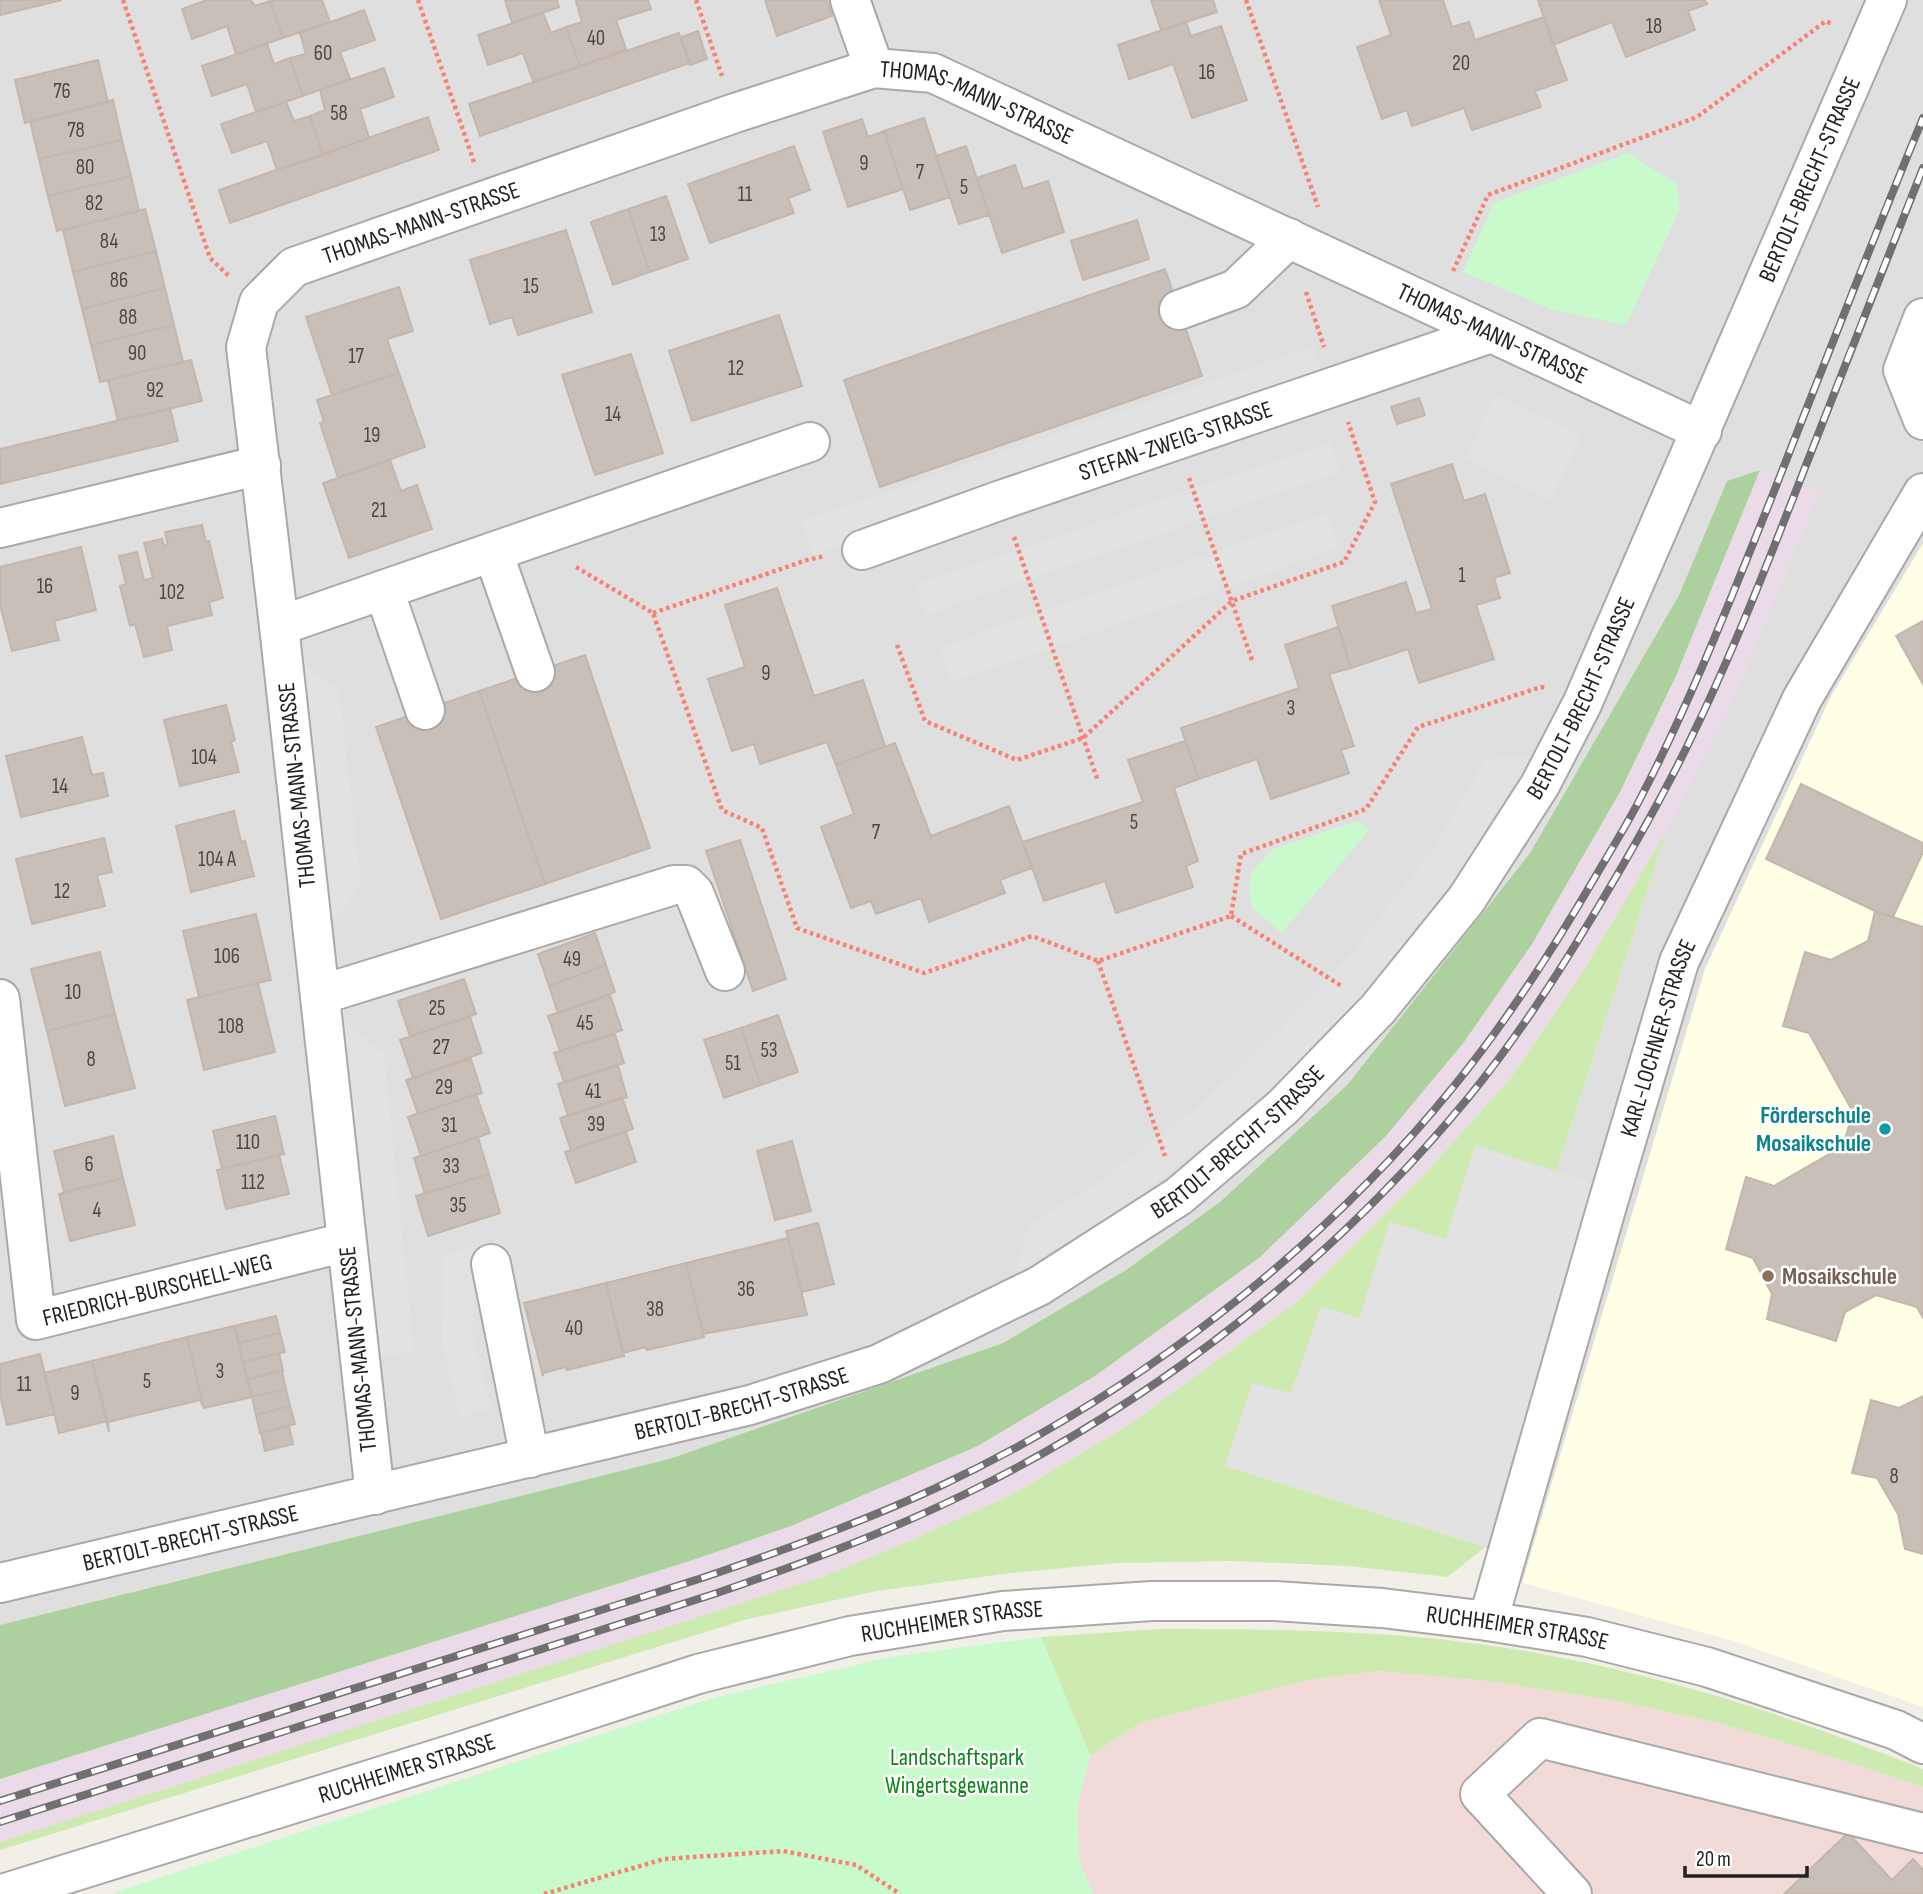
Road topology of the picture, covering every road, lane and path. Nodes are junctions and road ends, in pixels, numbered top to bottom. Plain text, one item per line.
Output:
1 (122, 0) edge
2 (418, 0) edge
3 (696, 0) edge
4 (850, 0) edge
5 (1246, 0) edge
6 (1887, 0) edge
7 (1870, 39) junction
8 (874, 68) junction
9 (735, 113) junction
10 (487, 199) junction
11 (1289, 238) junction
12 (1336, 260) junction
13 (259, 302) junction
14 (1437, 307) junction
15 (1179, 310) dead end
16 (1923, 318) edge
17 (1491, 334) junction
18 (1336, 386) junction
19 (1923, 420) edge
20 (1702, 431) junction
21 (1177, 441) junction
22 (810, 442) dead end
23 (261, 465) junction
24 (1923, 493) edge
25 (1001, 500) junction
26 (0, 528) edge
27 (528, 539) junction
28 (862, 550) joint
29 (493, 552) junction
30 (384, 590) junction
31 (1232, 601) junction
32 (653, 613) junction
33 (279, 626) junction
34 (897, 645) dead end
35 (1252, 660) dead end
36 (535, 672) dead end
37 (1582, 704) junction
38 (425, 710) dead end
39 (1083, 738) junction
40 (1098, 781) dead end
41 (1231, 916) junction
42 (1098, 961) junction
43 (725, 971) dead end
44 (320, 995) junction
45 (0, 999) edge
46 (1378, 1009) junction
47 (1179, 1196) junction
48 (346, 1242) junction
49 (491, 1264) dead end
50 (530, 1458) junction
51 (375, 1494) junction
52 (0, 1583) edge
53 (1488, 1621) junction
54 (1923, 1744) edge
55 (1923, 1833) edge
56 (2, 1894) edge
57 (544, 1894) edge
58 (900, 1894) edge
59 (1572, 1894) edge

1 - 13 path
2 - 10 path
3 - 9 path
4 - 8 street
5 - 12 path
6 - 7 street, BERTOLT-BRECHT-STRASSE
7 - 14 path
7 - 20 street, BERTOLT-BRECHT-STRASSE
8 - 9 street, THOMAS-MANN-STRASSE
8 - 11 street, THOMAS-MANN-STRASSE
9 - 10 street, THOMAS-MANN-STRASSE
10 - 13 street, THOMAS-MANN-STRASSE
11 - 12 street, THOMAS-MANN-STRASSE
11 - 15 street
11 - 18 path
12 - 14 street, THOMAS-MANN-STRASSE
13 - 23 street, THOMAS-MANN-STRASSE
14 - 17 street, THOMAS-MANN-STRASSE
16 - 19 street
17 - 18 street, STEFAN-ZWEIG-STRASSE
17 - 20 street, THOMAS-MANN-STRASSE
18 - 21 street, STEFAN-ZWEIG-STRASSE
18 - 31 path
20 - 37 street, BERTOLT-BRECHT-STRASSE
21 - 25 street, STEFAN-ZWEIG-STRASSE
21 - 31 path
22 - 27 street
23 - 26 street
23 - 33 street, THOMAS-MANN-STRASSE
24 - 53 street, KARL-LOCHNER-STRASSE
25 - 28 street, STEFAN-ZWEIG-STRASSE
25 - 39 path
27 - 29 street
27 - 32 path
28 - 32 path
29 - 30 street
29 - 36 street
30 - 33 street
30 - 38 street
31 - 35 path
31 - 39 path
32 - 42 path
33 - 44 street, THOMAS-MANN-STRASSE
34 - 39 path
37 - 41 path
37 - 46 street, BERTOLT-BRECHT-STRASSE
39 - 40 path
41 - 42 path
41 - 46 path
42 - 47 path
43 - 44 street
44 - 48 street, THOMAS-MANN-STRASSE
45 - 48 street, FRIEDRICH-BURSCHELL-WEG
46 - 47 street, BERTOLT-BRECHT-STRASSE
47 - 50 street, BERTOLT-BRECHT-STRASSE
48 - 51 street, THOMAS-MANN-STRASSE
49 - 50 street
50 - 51 street, BERTOLT-BRECHT-STRASSE
51 - 52 street, BERTOLT-BRECHT-STRASSE
53 - 54 street, RUCHHEIMER STRASSE
53 - 56 street, RUCHHEIMER STRASSE
55 - 59 street
57 - 58 path

